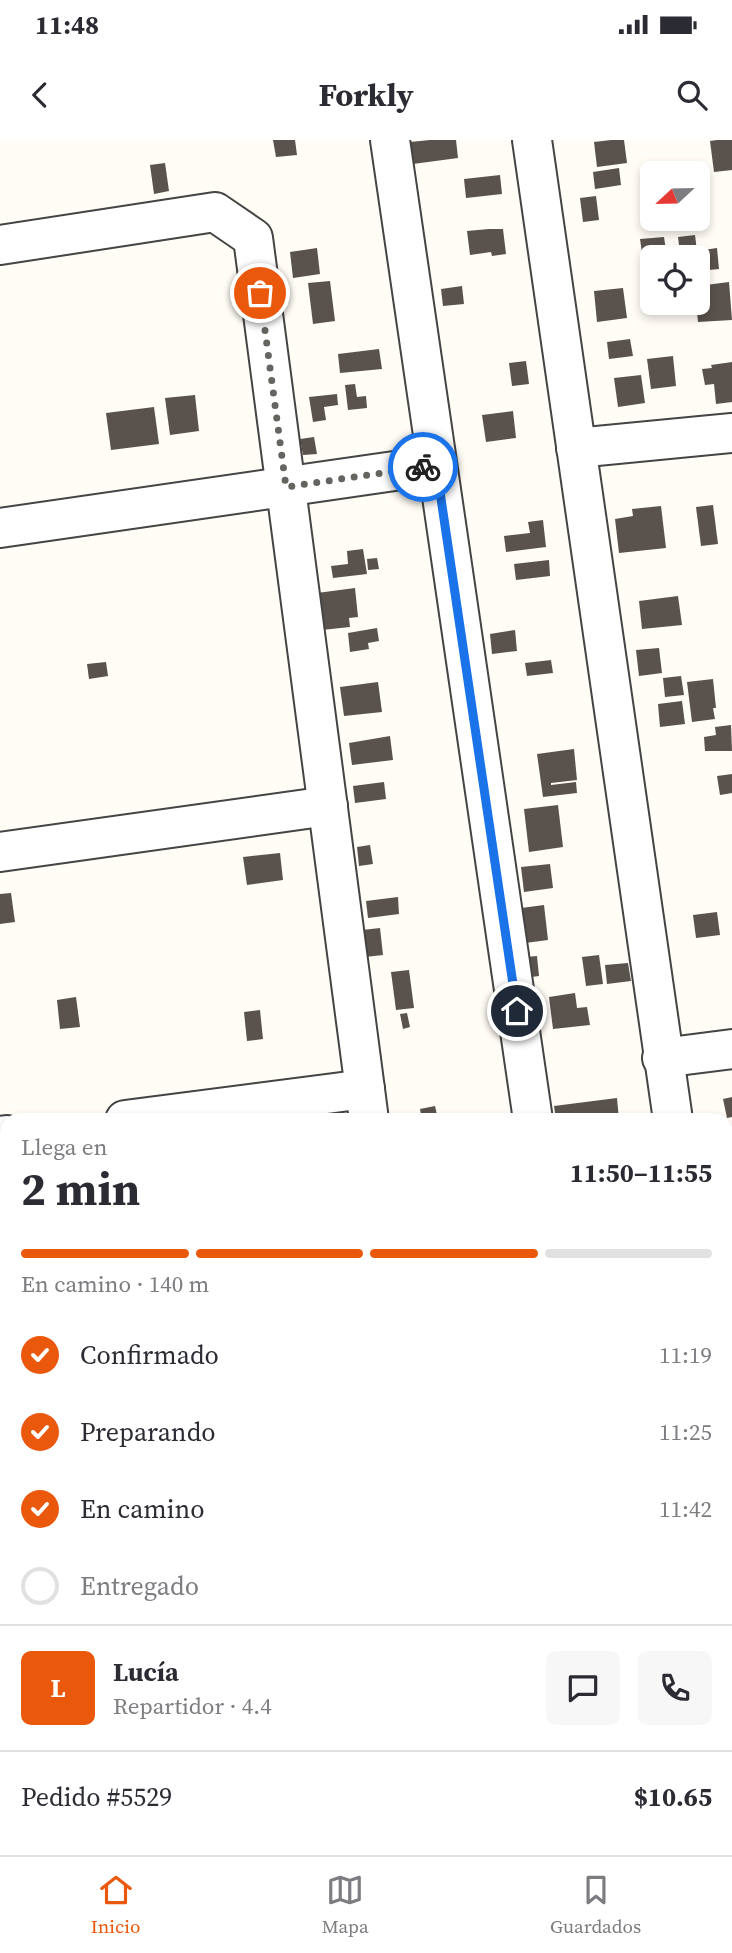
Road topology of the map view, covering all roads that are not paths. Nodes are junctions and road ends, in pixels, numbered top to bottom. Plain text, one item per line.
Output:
1 (390, 140) edge
2 (532, 140) edge
3 (0, 245) edge
4 (732, 433) edge
5 (576, 448) junction
6 (436, 465) junction
7 (286, 487) junction
8 (0, 528) edge
9 (328, 806) junction
10 (0, 852) edge
11 (732, 1049) edge
12 (662, 1058) junction
13 (367, 1104) edge
14 (231, 1113) edge
15 (532, 1113) edge
16 (672, 1113) edge

1 - 6 street
2 - 5 street
3 - 7 street
4 - 5 street
5 - 12 street
6 - 7 street
6 - 15 street
7 - 8 street
7 - 9 street
9 - 10 street
9 - 13 street
11 - 12 street
12 - 16 street
13 - 14 street

